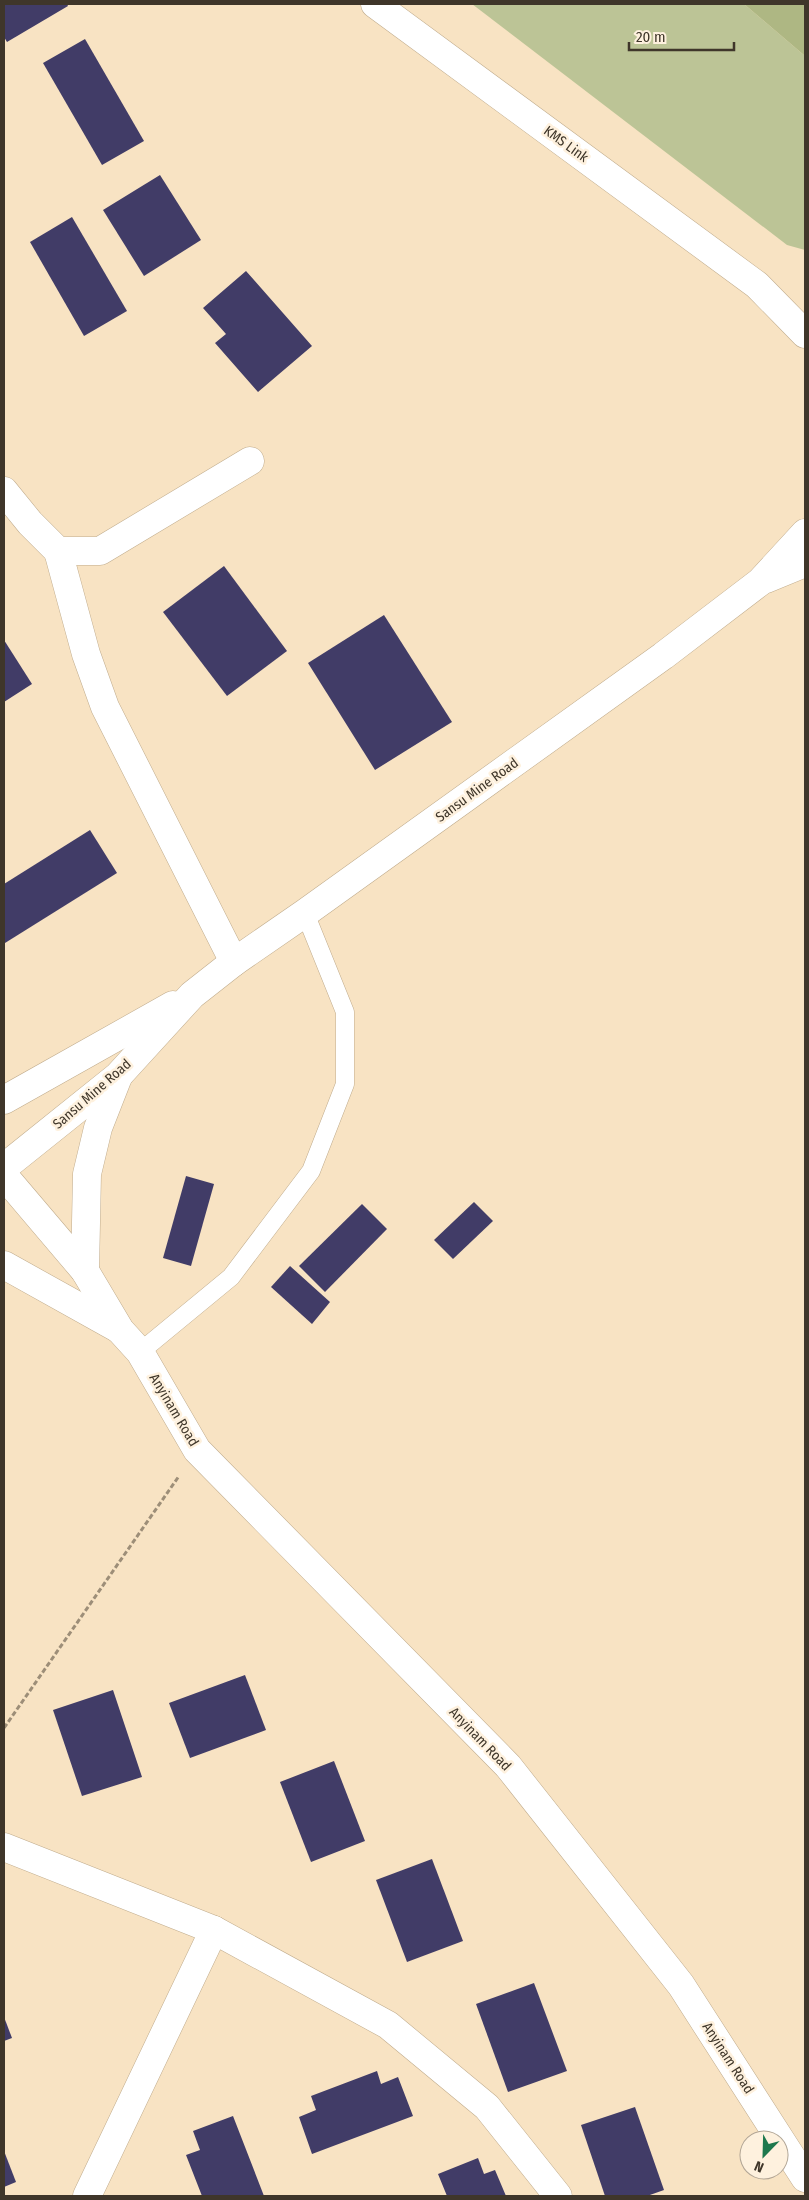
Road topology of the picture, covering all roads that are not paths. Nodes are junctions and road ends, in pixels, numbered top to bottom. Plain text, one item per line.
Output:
1 (375, 4) edge
2 (757, 285) junction
3 (805, 308) edge
4 (805, 334) edge
5 (250, 461) dead end
6 (4, 490) edge
7 (805, 532) edge
8 (58, 551) junction
9 (805, 563) edge
10 (760, 582) junction
11 (305, 913) junction
12 (234, 962) junction
13 (192, 995) junction
14 (118, 1076) junction
15 (4, 1100) edge
16 (5, 1170) edge
17 (4, 1265) edge
18 (85, 1271) junction
19 (120, 1330) junction
20 (140, 1352) junction
21 (4, 1847) edge
22 (214, 1930) junction
23 (805, 2178) edge
24 (86, 2196) edge
25 (558, 2196) edge

1 - 2 street, KMS Link
2 - 3 street, KMS Link
2 - 4 street, KMS Link
5 - 8 street
6 - 8 street
7 - 10 street, Sansu Mine Road
8 - 12 street
9 - 10 street, Sansu Mine Road
10 - 11 street, Sansu Mine Road
11 - 12 street, Sansu Mine Road
11 - 20 lane
12 - 13 street, Sansu Mine Road
13 - 14 street, Sansu Mine Road
13 - 15 street, Sansu Mine Road
14 - 16 street, Sansu Mine Road
14 - 18 street
16 - 18 street, Anyinam Road
17 - 19 street, Anyinam Road
18 - 19 street, Anyinam Road
19 - 20 street, Anyinam Road
20 - 23 street, Anyinam Road
21 - 22 street
22 - 24 street
22 - 25 street

